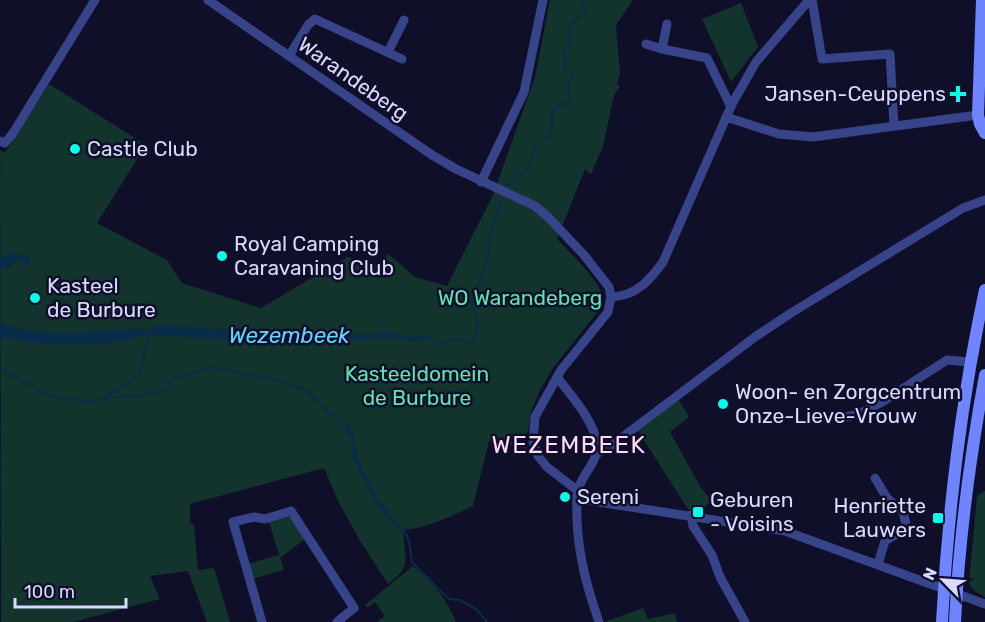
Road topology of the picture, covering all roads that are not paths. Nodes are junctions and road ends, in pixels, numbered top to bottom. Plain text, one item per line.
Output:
1 (95, 0) edge
2 (208, 0) edge
3 (543, 0) edge
4 (811, 0) edge
5 (982, 0) edge
6 (404, 20) dead end
7 (667, 24) dead end
8 (646, 44) dead end
9 (662, 49) junction
10 (388, 52) junction
11 (289, 56) junction
12 (402, 59) dead end
13 (731, 107) junction
14 (978, 115) junction
15 (726, 117) junction
16 (894, 126) junction
17 (985, 133) edge
18 (2, 142) edge
19 (481, 182) junction
20 (985, 200) edge
21 (985, 290) edge
22 (611, 297) junction
23 (970, 362) junction
24 (985, 375) edge
25 (557, 377) junction
26 (842, 418) dead end
27 (598, 453) junction
28 (875, 478) dead end
29 (577, 493) junction
30 (691, 515) junction
31 (878, 564) junction
32 (944, 588) junction
33 (957, 594) junction
34 (363, 602) dead end
35 (985, 604) edge
36 (354, 608) junction
37 (262, 622) edge
38 (337, 622) edge
39 (599, 622) edge
40 (745, 622) edge
41 (942, 622) edge
42 (955, 622) edge

1 - 18 street
2 - 11 street, Warandeberg
3 - 19 street
4 - 13 street
4 - 16 street
5 - 14 main road
6 - 10 street
7 - 9 street
8 - 9 street
9 - 13 street
10 - 11 street
10 - 12 street
11 - 19 street, Warandeberg
13 - 15 street
14 - 16 street
14 - 17 main road
15 - 16 street
15 - 22 street
19 - 22 street, Warandeberg
20 - 27 street
21 - 23 main road
22 - 25 street
23 - 26 street
23 - 32 main road
24 - 33 main road
25 - 27 street
25 - 29 street
27 - 29 street
28 - 31 street
29 - 30 street
29 - 39 street
30 - 31 street
30 - 40 street
31 - 32 street
32 - 33 street
32 - 41 main road
33 - 35 street
33 - 42 main road
34 - 36 street
36 - 37 street
36 - 38 street

